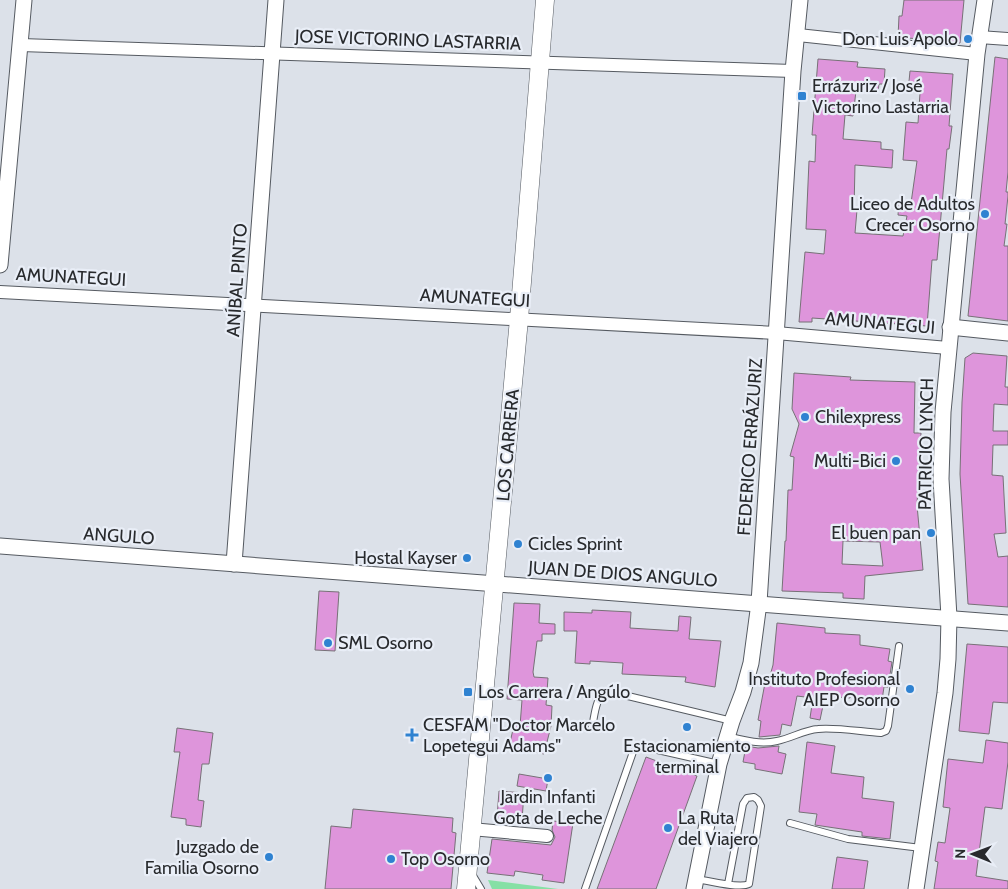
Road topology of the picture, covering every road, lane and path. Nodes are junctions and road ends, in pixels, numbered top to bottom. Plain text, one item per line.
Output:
1 (24, 0) edge
2 (276, 0) edge
3 (545, 0) edge
4 (800, 0) edge
5 (985, 0) edge
6 (798, 35) junction
7 (979, 37) junction
8 (1008, 39) edge
9 (21, 45) junction
10 (272, 53) junction
11 (977, 54) junction
12 (540, 62) junction
13 (793, 71) junction
14 (0, 265) edge
15 (0, 292) edge
16 (254, 305) junction
17 (519, 319) junction
18 (950, 328) junction
19 (776, 333) junction
20 (1008, 333) edge
21 (948, 348) junction
22 (0, 546) edge
23 (234, 564) junction
24 (495, 583) junction
25 (760, 603) junction
26 (949, 617) junction
27 (1008, 623) edge
28 (899, 646) dead end
29 (732, 721) junction
30 (592, 727) dead end
31 (727, 736) junction
32 (719, 764) junction
33 (790, 822) dead end
34 (471, 829) junction
35 (547, 836) dead end
36 (922, 848) junction
37 (468, 866) junction
38 (695, 884) edge
39 (728, 884) junction
40 (466, 889) edge
41 (482, 889) edge
42 (585, 889) edge
43 (916, 889) edge

1 - 9 street
2 - 10 street, ANÍBAL PINTO
3 - 12 main road, LOS CARRERA
4 - 6 street, FEDERICO ERRÁZURIZ
5 - 7 street, PATRICIO LYNCH
6 - 11 street
6 - 13 street, FEDERICO ERRÁZURIZ
7 - 8 street
7 - 11 street, PATRICIO LYNCH
9 - 10 street, JOSE VICTORINO LASTARRIA
9 - 14 street
10 - 12 street, JOSE VICTORINO LASTARRIA
10 - 16 street, ANÍBAL PINTO
11 - 18 street, PATRICIO LYNCH
12 - 13 street, JOSE VICTORINO LASTARRIA
12 - 17 main road, LOS CARRERA
13 - 19 street, FEDERICO ERRÁZURIZ
15 - 16 street, AMUNATEGUI
16 - 17 street, AMUNATEGUI
16 - 23 street, ANÍBAL PINTO
17 - 19 street, AMUNATEGUI
17 - 24 main road, LOS CARRERA
18 - 20 street, AMUNATEGUI
18 - 21 street, PATRICIO LYNCH
19 - 21 street, AMUNATEGUI
19 - 25 street, FEDERICO ERRÁZURIZ
21 - 26 street, PATRICIO LYNCH
22 - 23 street, ANGULO
23 - 24 street, JUAN DE DIOS ANGULO
24 - 25 street, JUAN DE DIOS ANGULO
24 - 34 main road, LOS CARRERA
25 - 26 street, JUAN DE DIOS ANGULO
25 - 29 street, FEDERICO ERRÁZURIZ
26 - 27 street, JUAN DE DIOS ANGULO
26 - 36 street, PATRICIO LYNCH
28 - 31 lane
29 - 30 lane
29 - 31 street, FEDERICO ERRÁZURIZ
31 - 32 street, FEDERICO ERRÁZURIZ
32 - 38 street, FEDERICO ERRÁZURIZ
32 - 42 lane
33 - 36 lane
34 - 35 street
34 - 37 main road, LOS CARRERA
36 - 43 street, PATRICIO LYNCH
37 - 40 main road, LOS CARRERA
37 - 41 lane
38 - 39 lane
39 - 39 lane

